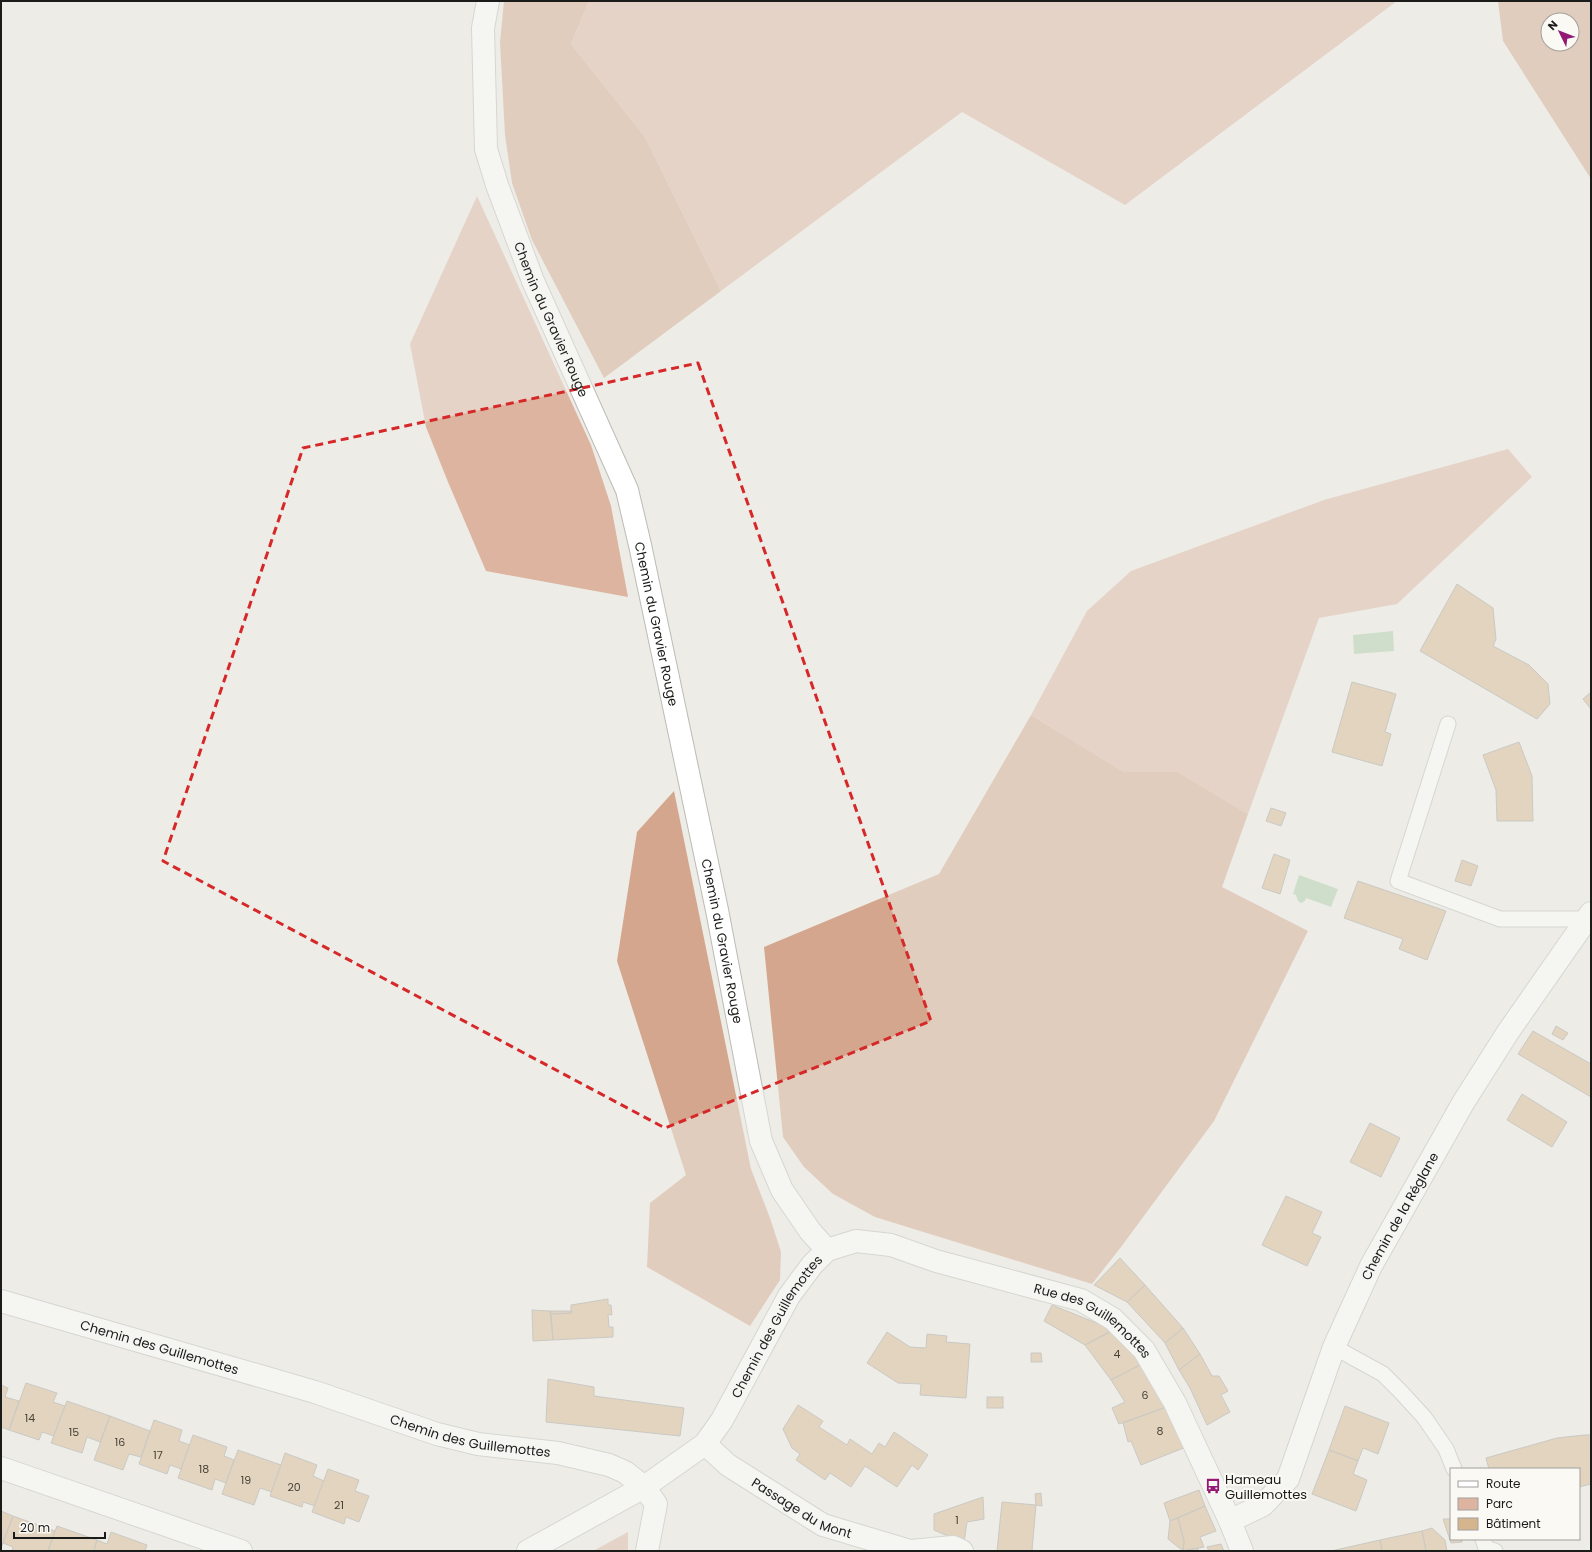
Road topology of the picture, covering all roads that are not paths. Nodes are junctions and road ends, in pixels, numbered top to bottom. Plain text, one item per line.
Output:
1 (488, 1) edge
2 (1448, 724) dead end
3 (1589, 916) edge
4 (827, 1250) junction
5 (1, 1301) edge
6 (1334, 1347) junction
7 (705, 1444) junction
8 (1, 1468) edge
9 (1454, 1468) edge
10 (644, 1487) junction
11 (1230, 1521) junction
12 (241, 1551) edge
13 (528, 1551) edge
14 (647, 1551) edge
15 (911, 1551) edge
16 (962, 1551) edge
17 (1242, 1551) edge

1 - 4 street, Chemin du Gravier Rouge
2 - 3 lane
3 - 6 street, Chemin de la Réglane
4 - 7 street, Chemin des Guillemottes
4 - 11 street, Rue des Guillemottes
5 - 10 street, Chemin des Guillemottes
6 - 9 lane
6 - 11 street, Chemin de la Réglane
7 - 10 street, Chemin des Guillemottes
7 - 15 street, Passage du Mont
8 - 12 street
10 - 13 street
10 - 14 street
11 - 17 street, Rue des Guillemottes
15 - 16 street, Passage du Mont

